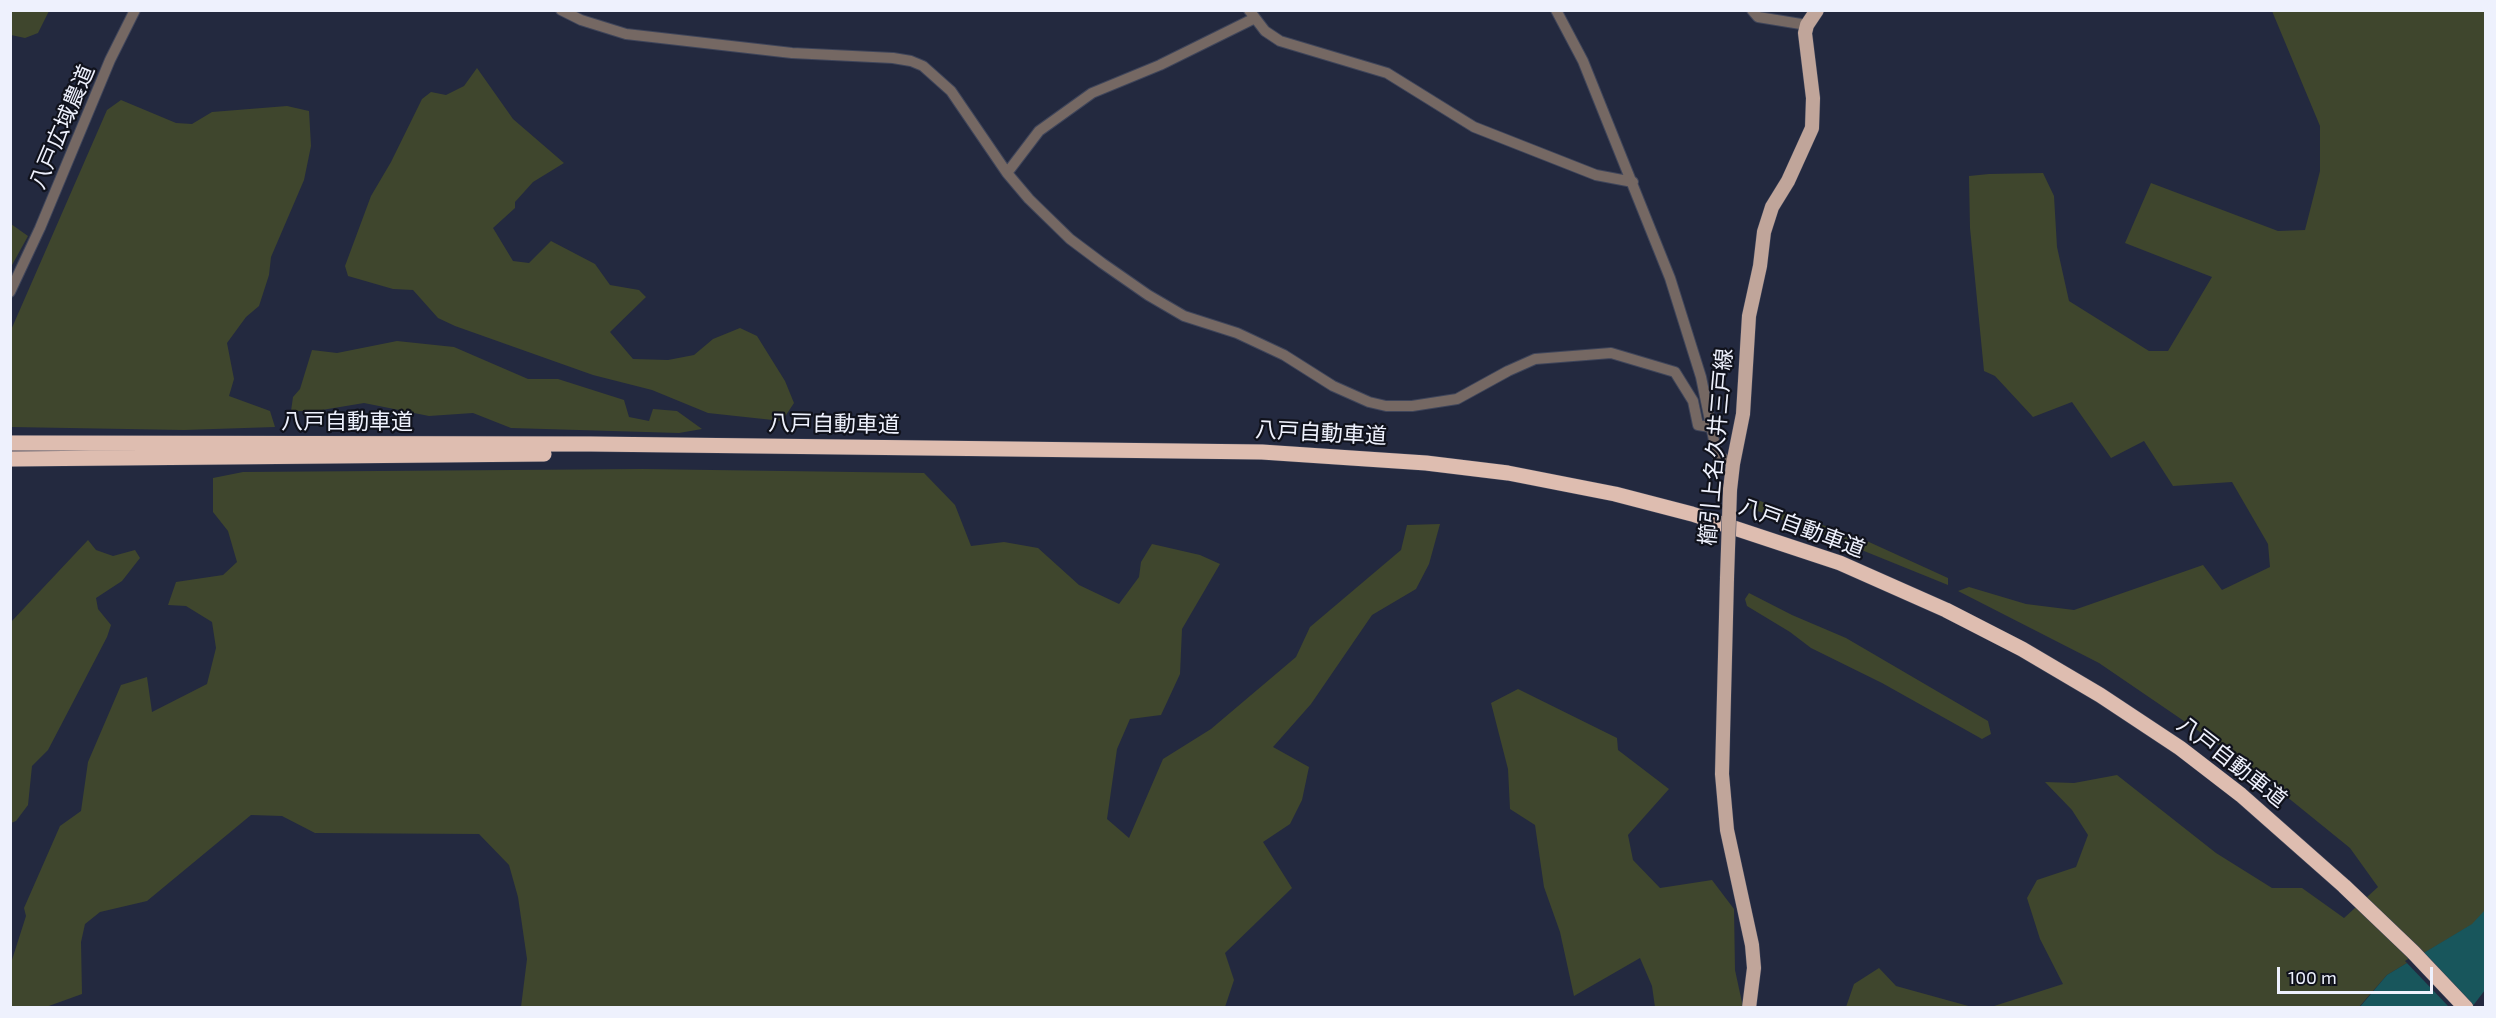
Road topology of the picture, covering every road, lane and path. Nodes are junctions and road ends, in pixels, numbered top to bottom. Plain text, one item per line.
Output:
1 (135, 10) edge
2 (561, 10) edge
3 (1556, 10) edge
4 (1752, 10) edge
5 (1817, 10) edge
6 (1251, 15) edge
7 (1808, 25) junction
8 (1007, 173) junction
9 (1633, 182) junction
10 (10, 292) edge
11 (1710, 427) junction
12 (10, 443) edge
13 (10, 459) edge
14 (1733, 464) junction
15 (2342, 890) junction
16 (1749, 1008) edge
17 (2454, 1008) edge
18 (2466, 1008) edge

1 - 10 street, 八戸広域農道
2 - 8 street
3 - 9 street
4 - 7 street
5 - 7 main road, 櫛引上名久井三戸線
6 - 8 street
6 - 9 street
7 - 14 main road, 櫛引上名久井三戸線
8 - 11 street
9 - 11 street
11 - 14 street
12 - 15 highway, 八戸自動車道
13 - 15 highway, 八戸自動車道
14 - 16 main road, 櫛引上名久井三戸線, bridge
15 - 17 highway, 八戸自動車道
15 - 18 highway, 八戸自動車道

